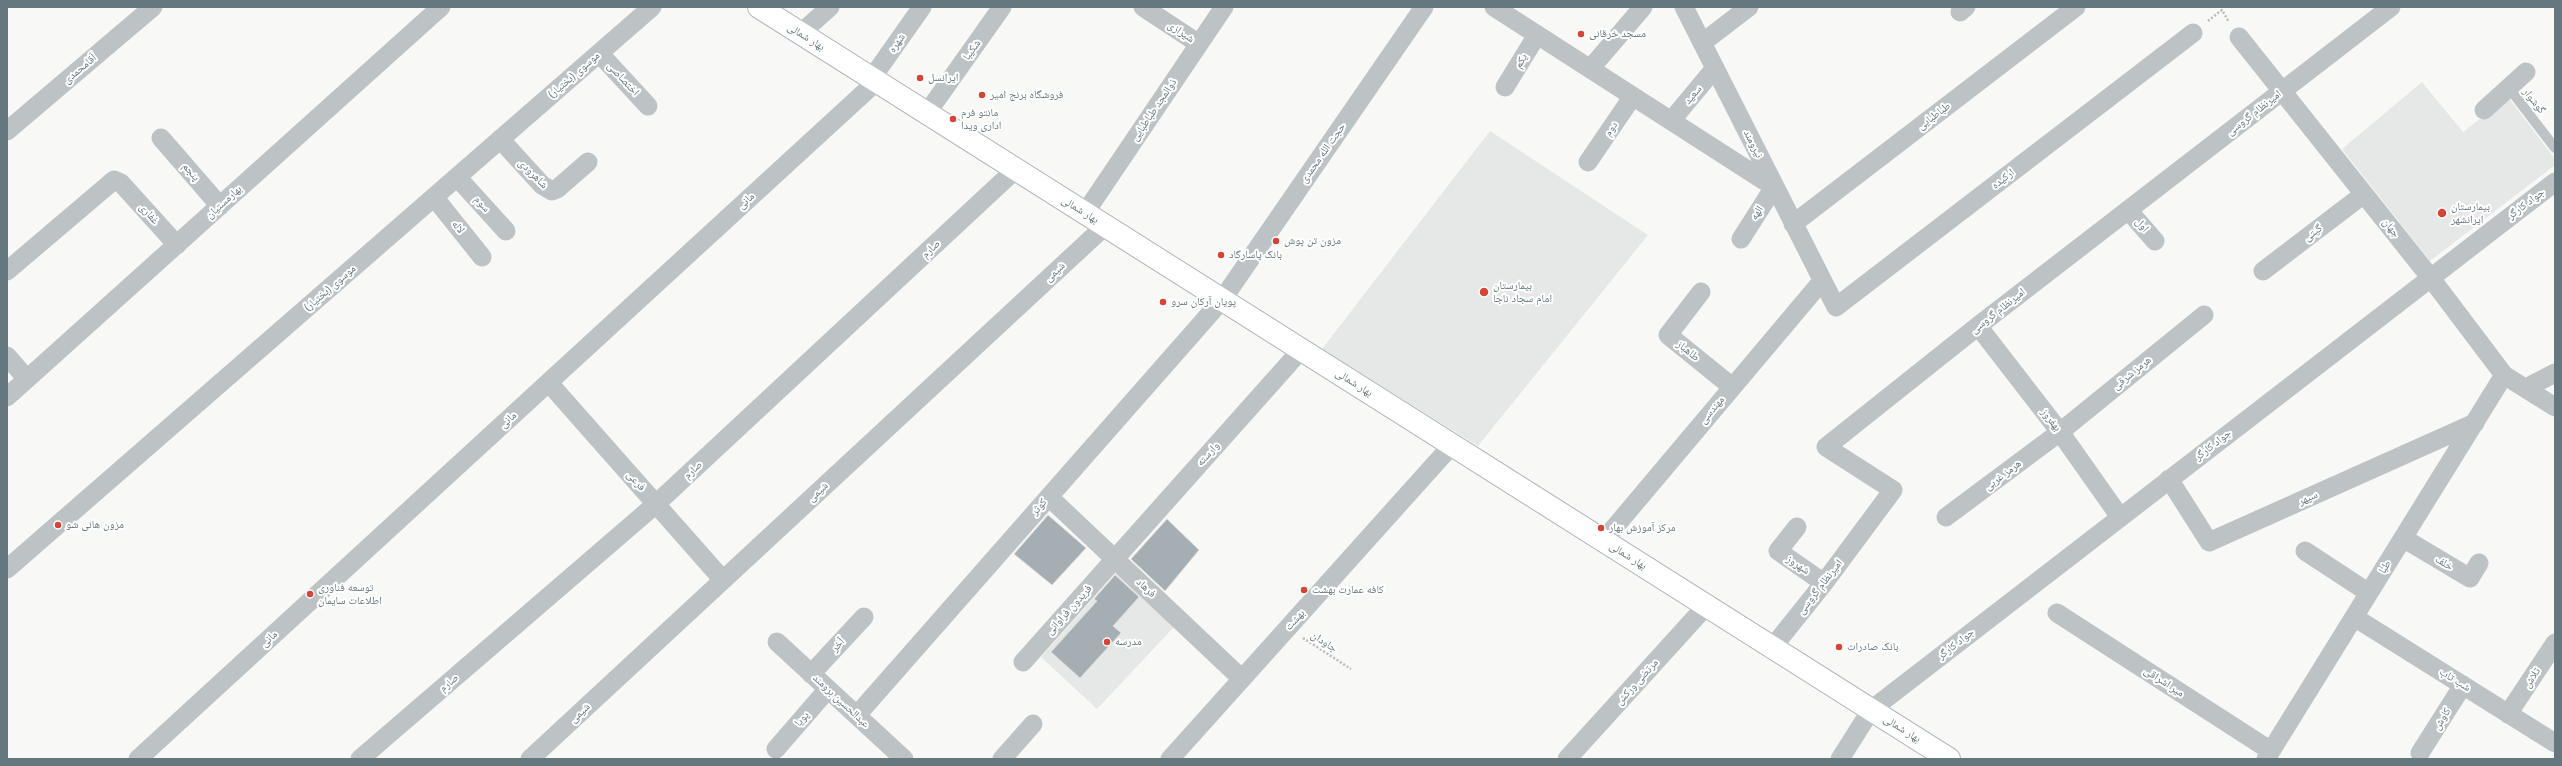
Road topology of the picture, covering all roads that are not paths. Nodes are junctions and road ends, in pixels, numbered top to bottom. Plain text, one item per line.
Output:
1 (153, 7) edge
2 (441, 7) edge
3 (652, 7) edge
4 (759, 7) edge
5 (830, 7) edge
6 (922, 7) edge
7 (1002, 7) edge
8 (1143, 7) edge
9 (1224, 7) edge
10 (1424, 7) edge
11 (1494, 7) edge
12 (1643, 7) edge
13 (1684, 7) edge
14 (1749, 7) edge
15 (2076, 7) edge
16 (2391, 7) edge
17 (2057, 13) edge
18 (801, 33) junction
19 (2193, 33) dead end
20 (1537, 35) junction
21 (2238, 37) dead end
22 (1702, 43) junction
23 (1199, 44) junction
24 (599, 53) junction
25 (1715, 68) junction
26 (1590, 69) junction
27 (2526, 72) dead end
28 (874, 80) junction
29 (1505, 87) dead end
30 (2509, 88) junction
31 (2282, 92) junction
32 (1633, 96) junction
33 (648, 106) dead end
34 (2484, 110) dead end
35 (927, 113) junction
36 (1671, 121) junction
37 (7, 131) edge
38 (162, 138) dead end
39 (500, 139) junction
40 (2555, 148) edge
41 (588, 162) dead end
42 (1588, 162) dead end
43 (1016, 169) junction
44 (457, 177) junction
45 (2555, 182) edge
46 (1774, 187) junction
47 (2364, 194) junction
48 (434, 197) junction
49 (220, 206) junction
50 (2128, 210) junction
51 (1085, 213) junction
52 (1793, 224) junction
53 (1106, 226) junction
54 (506, 231) dead end
55 (1741, 239) dead end
56 (2155, 241) dead end
57 (176, 245) junction
58 (482, 258) dead end
59 (7, 271) edge
60 (2263, 271) dead end
61 (2430, 277) junction
62 (1822, 281) junction
63 (1701, 292) dead end
64 (1222, 300) junction
65 (2204, 315) dead end
66 (1978, 326) junction
67 (1302, 350) junction
68 (7, 356) edge
69 (2555, 373) edge
70 (2504, 374) junction
71 (27, 379) junction
72 (548, 383) junction
73 (1732, 386) junction
74 (2526, 388) junction
75 (7, 397) edge
76 (2555, 407) edge
77 (2475, 423) junction
78 (2060, 432) junction
79 (1452, 445) junction
80 (2169, 479) junction
81 (1049, 497) junction
82 (656, 504) junction
83 (2120, 517) junction
84 (1946, 518) dead end
85 (1797, 527) dead end
86 (2403, 538) junction
87 (1603, 541) junction
88 (2305, 551) dead end
89 (1115, 559) junction
90 (2479, 563) dead end
91 (7, 569) edge
92 (723, 580) junction
93 (1824, 583) junction
94 (2369, 593) junction
95 (1706, 606) junction
96 (2057, 613) dead end
97 (864, 617) dead end
98 (2354, 617) junction
99 (777, 642) dead end
100 (2555, 643) edge
101 (1772, 648) junction
102 (1023, 662) dead end
103 (811, 674) junction
104 (1242, 679) junction
105 (2463, 685) junction
106 (828, 689) junction
107 (1871, 710) junction
108 (2508, 714) junction
109 (857, 715) junction
110 (1033, 724) dead end
111 (2555, 743) edge
112 (776, 749) dead end
113 (2420, 753) dead end
114 (2269, 755) edge
115 (896, 756) edge
116 (1577, 756) edge
117 (138, 759) edge
118 (360, 759) edge
119 (530, 759) edge
120 (1002, 759) edge
121 (1170, 759) edge
122 (1840, 759) edge
123 (1949, 759) edge

1 - 37 street, آقامحمدی
2 - 49 street, بهارمستیان
3 - 24 street, موسوی (بختیار)
4 - 18 main road, بهار شمالی
5 - 18 street
6 - 28 street, شهره
7 - 35 street, شکیبا
8 - 23 street, شیرازی
9 - 23 street, ذوالمجد طباطبایی
10 - 64 street, حجت الله محمدی
11 - 20 street
12 - 26 street
13 - 22 street, نیرومند
14 - 22 street
15 - 17 street, طباطبایی
16 - 31 street, امیرنظام گروسی
17 - 52 street, طباطبایی
18 - 28 main road, بهار شمالی
19 - 62 street, ارکیده
20 - 26 street
20 - 29 street, یکم
21 - 31 street, جهان
22 - 25 street, نیرومند
23 - 51 street, ذوالمجد طباطبایی
24 - 33 street, اختصاصی
24 - 39 street, موسوی (بختیار)
25 - 36 street, سعید
25 - 46 street, نیرومند
26 - 32 street
27 - 30 street
28 - 35 main road, بهار شمالی
28 - 72 street, مانی
30 - 34 street
30 - 40 lane, گوشوار
31 - 47 street, جهان
31 - 50 street, امیرنظام گروسی
32 - 36 street
32 - 42 street, دوم
35 - 43 main road, بهار شمالی
36 - 46 street
38 - 49 street, پنجم
39 - 41 street, شاهرودی
39 - 44 street, موسوی (بختیار)
43 - 51 main road, بهار شمالی
43 - 82 street, صارم
44 - 48 street, موسوی (بختیار)
44 - 54 street, سوم
45 - 61 street, جواد کارگر
46 - 52 street, نیرومند
46 - 55 street, الهه
47 - 60 street, گیتی
47 - 61 street, جهان
48 - 58 street, لاله
48 - 91 street, موسوی (بختیار)
49 - 57 street, بهارمستیان
50 - 56 street, اول
50 - 66 street, امیرنظام گروسی
51 - 53 main road, بهار شمالی
52 - 62 street, نیرومند
53 - 64 main road, بهار شمالی
53 - 92 street, شیمی
57 - 59 street, غفاری
57 - 71 street, بهارمستیان
61 - 70 street, جهان
61 - 80 street, جواد کارگر
62 - 73 street, مهندسی
63 - 73 street, طاهباز
64 - 67 main road, بهار شمالی
64 - 81 street, کوثر
65 - 78 street, هرمز شرقی
66 - 78 street, بهفروز
66 - 93 street, امیرنظام گروسی
67 - 79 main road, بهار شمالی
67 - 89 street, وارسته
68 - 71 street
69 - 74 street
70 - 74 street, جهان
70 - 77 street, طبا
71 - 75 street, بهارمستیان
72 - 82 street, فرعی
72 - 117 street, مانی
73 - 87 street, مهندسی
74 - 76 street, جهان
77 - 80 street, سپهر
77 - 86 street, طبا
78 - 83 street, بهفروز
78 - 84 street, هرمز غربی
79 - 87 main road, بهار شمالی
79 - 104 street, بهشت
80 - 83 street, جواد کارگر
81 - 89 street, فرهاد
81 - 109 street, کوثر
82 - 92 street, فرعی
82 - 118 street, صارم
83 - 107 street, جواد کارگر
85 - 93 street, شهروز
86 - 90 street, خلف
86 - 94 street, طبا
87 - 95 main road, بهار شمالی
88 - 94 street
89 - 102 street, فریدون فراوانی
89 - 104 street, فرهاد
92 - 119 street, شیمی
93 - 101 street, امیرنظام گروسی
94 - 98 street, طبا
95 - 101 main road, بهار شمالی
95 - 116 street, مرتضی ورکش
96 - 114 street, میر اشراقی
97 - 103 street, آخر
98 - 105 street, شب تاب
98 - 114 street, طبا
99 - 103 street, عبدالحسین برومند
100 - 108 street, تلاش
101 - 107 main road, بهار شمالی
103 - 106 street, عبدالحسین برومند
104 - 121 street, بهشت
105 - 108 street, شب تاب
105 - 113 street, کاوش
106 - 109 street, عبدالحسین برومند
106 - 112 street, پویا
107 - 122 street, جواد کارگر
107 - 123 main road, بهار شمالی
108 - 111 street, شب تاب
109 - 115 street, عبدالحسین برومند
110 - 120 street

